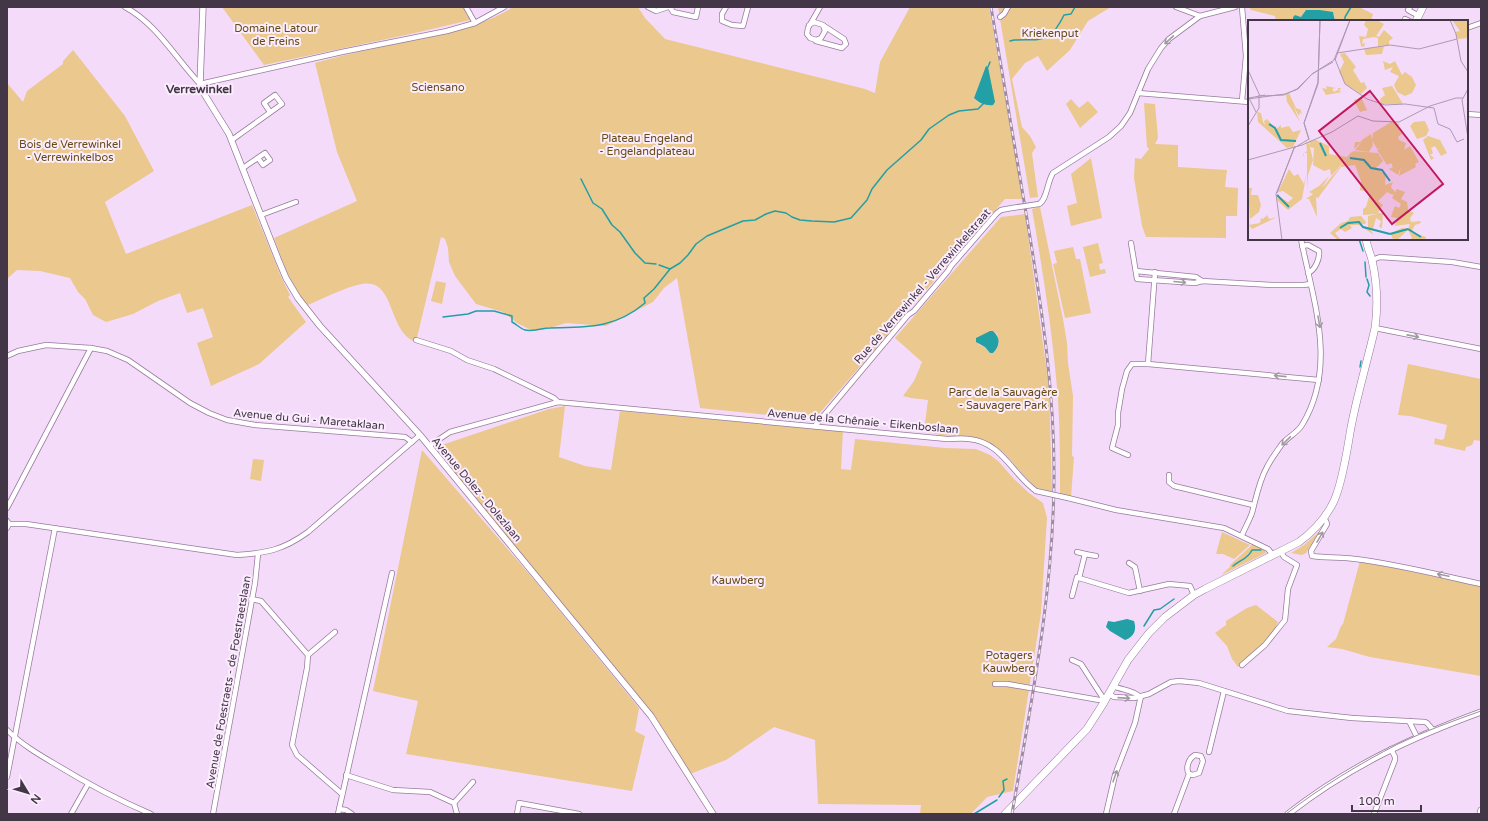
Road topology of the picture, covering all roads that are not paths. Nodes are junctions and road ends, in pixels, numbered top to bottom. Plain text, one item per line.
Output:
1 (125, 7) edge
2 (203, 7) edge
3 (466, 7) edge
4 (504, 7) edge
5 (648, 7) edge
6 (669, 7) edge
7 (698, 7) edge
8 (726, 7) edge
9 (748, 7) edge
10 (820, 7) edge
11 (1008, 7) edge
12 (1176, 7) edge
13 (1235, 7) edge
14 (1242, 7) edge
15 (1410, 7) edge
16 (1423, 7) edge
17 (1000, 16) dead end
18 (1200, 16) junction
19 (1418, 18) edge
20 (475, 23) junction
21 (1481, 23) edge
22 (809, 25) junction
23 (823, 25) junction
24 (1468, 28) edge
25 (816, 40) junction
26 (200, 84) junction
27 (1138, 93) junction
28 (1242, 101) junction
29 (1248, 102) edge
30 (270, 112) dead end
31 (1468, 114) edge
32 (1481, 115) edge
33 (232, 140) junction
34 (258, 158) dead end
35 (243, 168) junction
36 (296, 202) dead end
37 (261, 215) junction
38 (1301, 240) edge
39 (1366, 240) edge
40 (1371, 240) edge
41 (1131, 243) dead end
42 (1302, 246) junction
43 (1371, 256) junction
44 (1481, 267) edge
45 (1136, 271) junction
46 (1155, 272) junction
47 (1308, 273) junction
48 (1155, 280) junction
49 (1202, 281) junction
50 (1310, 284) junction
51 (1375, 328) junction
52 (416, 340) dead end
53 (91, 348) junction
54 (1481, 349) edge
55 (7, 356) edge
56 (1148, 364) junction
57 (1319, 380) junction
58 (558, 402) junction
59 (815, 426) junction
60 (420, 435) junction
61 (412, 442) junction
62 (429, 446) junction
63 (1128, 454) dead end
64 (1169, 475) dead end
65 (1253, 505) junction
66 (7, 508) edge
67 (1324, 519) junction
68 (8, 524) edge
69 (55, 528) junction
70 (1242, 535) junction
71 (1077, 552) dead end
72 (1281, 552) junction
73 (258, 554) junction
74 (1085, 554) junction
75 (1273, 555) junction
76 (1096, 556) dead end
77 (1129, 563) dead end
78 (392, 573) dead end
79 (1079, 578) junction
80 (1481, 584) edge
81 (1140, 590) junction
82 (1194, 595) junction
83 (1072, 596) dead end
84 (251, 599) junction
85 (335, 632) dead end
86 (308, 655) junction
87 (1072, 660) dead end
88 (1242, 665) dead end
89 (995, 684) dead end
90 (1114, 686) junction
91 (1224, 691) junction
92 (1140, 696) junction
93 (1107, 698) junction
94 (1481, 712) edge
95 (1408, 722) junction
96 (7, 730) edge
97 (1433, 730) junction
98 (1417, 737) junction
99 (15, 738) junction
100 (1391, 749) junction
101 (1209, 752) dead end
102 (1189, 774) junction
103 (346, 775) junction
104 (7, 777) edge
105 (472, 782) dead end
106 (88, 784) junction
107 (342, 794) junction
108 (454, 803) junction
109 (1481, 810) edge
110 (339, 811) edge
111 (71, 814) edge
112 (151, 814) edge
113 (213, 814) edge
114 (352, 814) edge
115 (457, 814) edge
116 (517, 814) edge
117 (579, 814) edge
118 (713, 814) edge
119 (1005, 814) edge
120 (1106, 814) edge
121 (1174, 814) edge
122 (1288, 814) edge
123 (1374, 814) edge
124 (1480, 814) edge

1 - 26 street, Avenue Dolez - Dolezlaan
2 - 26 street
3 - 20 street
4 - 20 street
5 - 6 street
6 - 7 street
8 - 9 street
10 - 22 street
11 - 17 street
12 - 18 street
13 - 18 street, Rue de Verrewinkel - Verrewinkelstraat
14 - 28 street
15 - 19 street
16 - 19 main road
18 -> 27 street, Rue de Verrewinkel - Verrewinkelstraat
20 - 26 street
21 - 24 street
22 - 23 street
22 - 25 street
23 - 25 street
23 - 25 street
26 - 33 street, Avenue Dolez - Dolezlaan
27 - 28 street
27 - 59 street, Rue de Verrewinkel - Verrewinkelstraat, bridge
28 - 29 street
30 - 33 street
31 - 32 street
33 - 35 street, Avenue Dolez - Dolezlaan
34 - 35 street
35 - 37 street, Avenue Dolez - Dolezlaan
36 - 37 street
37 - 60 street, Avenue Dolez - Dolezlaan
38 - 42 street
39 - 43 main road
40 - 43 main road
41 - 45 street
42 - 47 street
42 - 47 street
43 - 44 street
43 - 51 main road
45 - 46 street
45 - 48 street
46 - 48 street
46 - 49 street
47 - 50 street
48 -> 49 street
48 - 56 street
49 - 50 street
50 -> 57 street
51 -> 54 street
51 - 67 main road
52 - 58 street
53 - 55 street, Avenue du Gui - Maretaklaan
53 - 61 street, Avenue du Gui - Maretaklaan
53 - 66 street
57 -> 56 street
56 - 63 street
57 -> 65 street
58 - 59 street, Avenue de la Chênaie - Eikenboslaan
58 - 62 street, Avenue de la Chênaie - Eikenboslaan
59 - 70 street, Avenue de la Chênaie - Eikenboslaan, bridge
60 - 61 street
60 - 62 street, Avenue Dolez - Dolezlaan
61 - 73 street
62 - 118 street, Avenue Dolez - Dolezlaan
64 - 65 street
65 - 70 street
67 - 72 main road
80 -> 67 street
68 - 69 street
69 - 73 street
69 - 99 street
70 - 75 street, Avenue de la Chênaie - Eikenboslaan
71 - 74 street
72 - 75 main road
72 - 88 street
73 - 84 street, Avenue de Foestraets - de Foestraetslaan
74 - 76 street
74 - 79 street
75 - 82 main road
77 - 81 street
78 - 103 street
79 - 81 street
79 - 83 street
81 - 82 street
82 - 90 main road
84 - 86 street
84 - 113 street, Avenue de Foestraets - de Foestraetslaan
85 - 86 street
86 - 107 street
87 - 93 street
89 - 93 street
90 - 92 street
90 - 93 main road
91 - 92 street
91 - 95 street
91 - 101 street
93 -> 92 street
120 -> 92 street
93 - 119 main road
94 - 97 street
95 - 97 street
95 - 98 street
96 - 99 street
97 - 98 street
98 - 100 street
99 - 104 street
99 - 106 street
100 - 122 street
100 - 123 street
102 - 102 street
102 - 121 street
103 - 107 street
103 - 108 street
105 - 108 street
106 - 111 street
106 - 112 street
107 - 110 street
108 - 115 street
109 - 124 street
110 - 114 street
116 - 117 street

